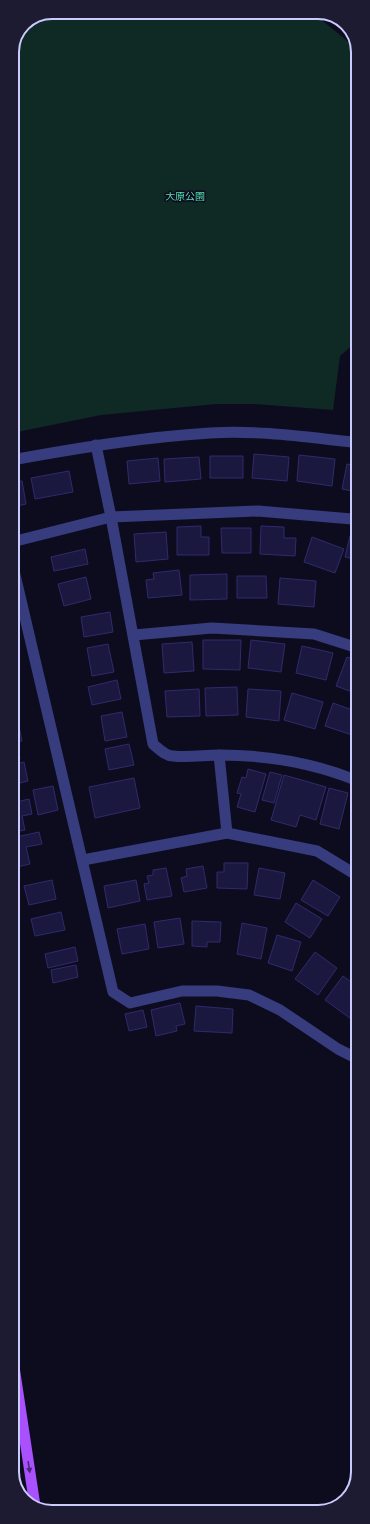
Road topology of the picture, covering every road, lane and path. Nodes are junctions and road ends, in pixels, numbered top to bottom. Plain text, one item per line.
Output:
1 (351, 442) edge
2 (96, 445) junction
3 (19, 459) edge
4 (111, 518) junction
5 (351, 519) edge
6 (19, 540) edge
7 (19, 591) edge
8 (134, 635) junction
9 (351, 646) edge
10 (219, 755) junction
11 (351, 779) edge
12 (228, 833) junction
13 (83, 860) junction
14 (351, 872) edge
15 (351, 1056) edge
16 (19, 1400) edge
17 (34, 1500) edge

1 - 2 street
2 - 3 street
2 - 4 street
4 - 5 street
4 - 6 street
4 - 8 street
7 - 13 street
8 - 9 street
8 - 10 street
10 - 11 street
10 - 12 street
12 - 13 street
12 - 14 street
13 - 15 street
16 -> 17 main road

